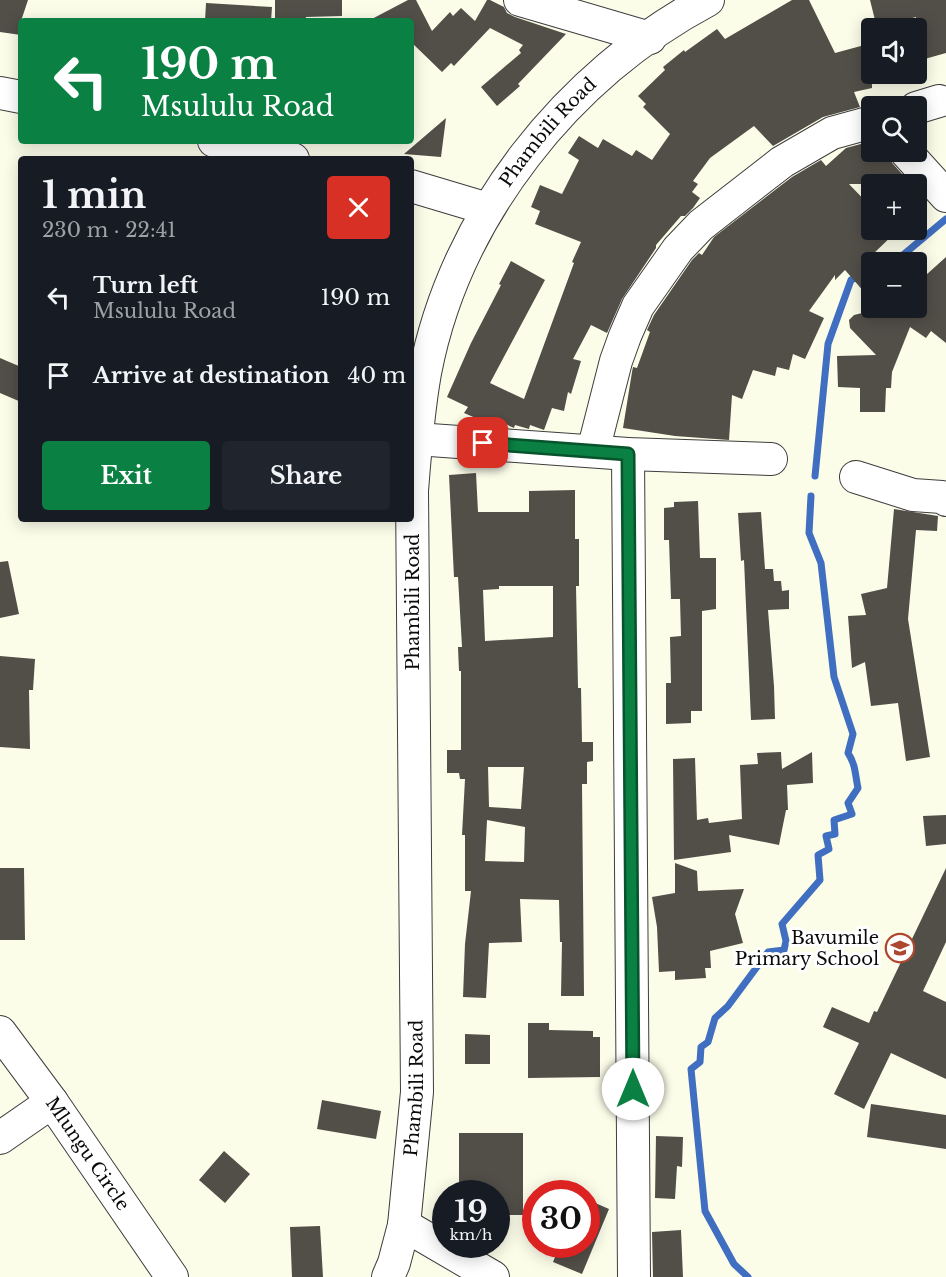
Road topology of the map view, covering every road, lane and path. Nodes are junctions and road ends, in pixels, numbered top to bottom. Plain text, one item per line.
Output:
1 (520, 0) edge
2 (708, 0) edge
3 (650, 38) junction
4 (0, 93) edge
5 (18, 97) edge
6 (861, 125) edge
7 (227, 144) edge
8 (280, 156) edge
9 (915, 162) edge
10 (414, 187) edge
11 (946, 196) edge
12 (488, 209) junction
13 (416, 439) junction
14 (593, 452) junction
15 (628, 454) junction
16 (771, 459) dead end
17 (414, 465) edge
18 (856, 477) dead end
19 (946, 500) edge
20 (412, 522) edge
21 (0, 1032) edge
22 (52, 1102) junction
23 (0, 1138) edge
24 (404, 1225) junction
25 (172, 1277) edge
26 (388, 1277) edge
27 (493, 1277) edge
28 (634, 1277) edge

1 - 3 street
2 - 3 street, Phambili Road
3 - 12 street, Phambili Road
4 - 5 street
6 - 14 street
7 - 8 street
9 - 11 street
10 - 12 street
12 - 13 street, Phambili Road
13 - 14 street
13 - 17 street, Phambili Road
14 - 15 street
15 - 16 street
15 - 28 street
18 - 19 street
20 - 24 street, Phambili Road
21 - 22 street, Mlungu Circle
22 - 23 street
22 - 25 street, Mlungu Circle
24 - 26 street, Phambili Road
24 - 27 street

